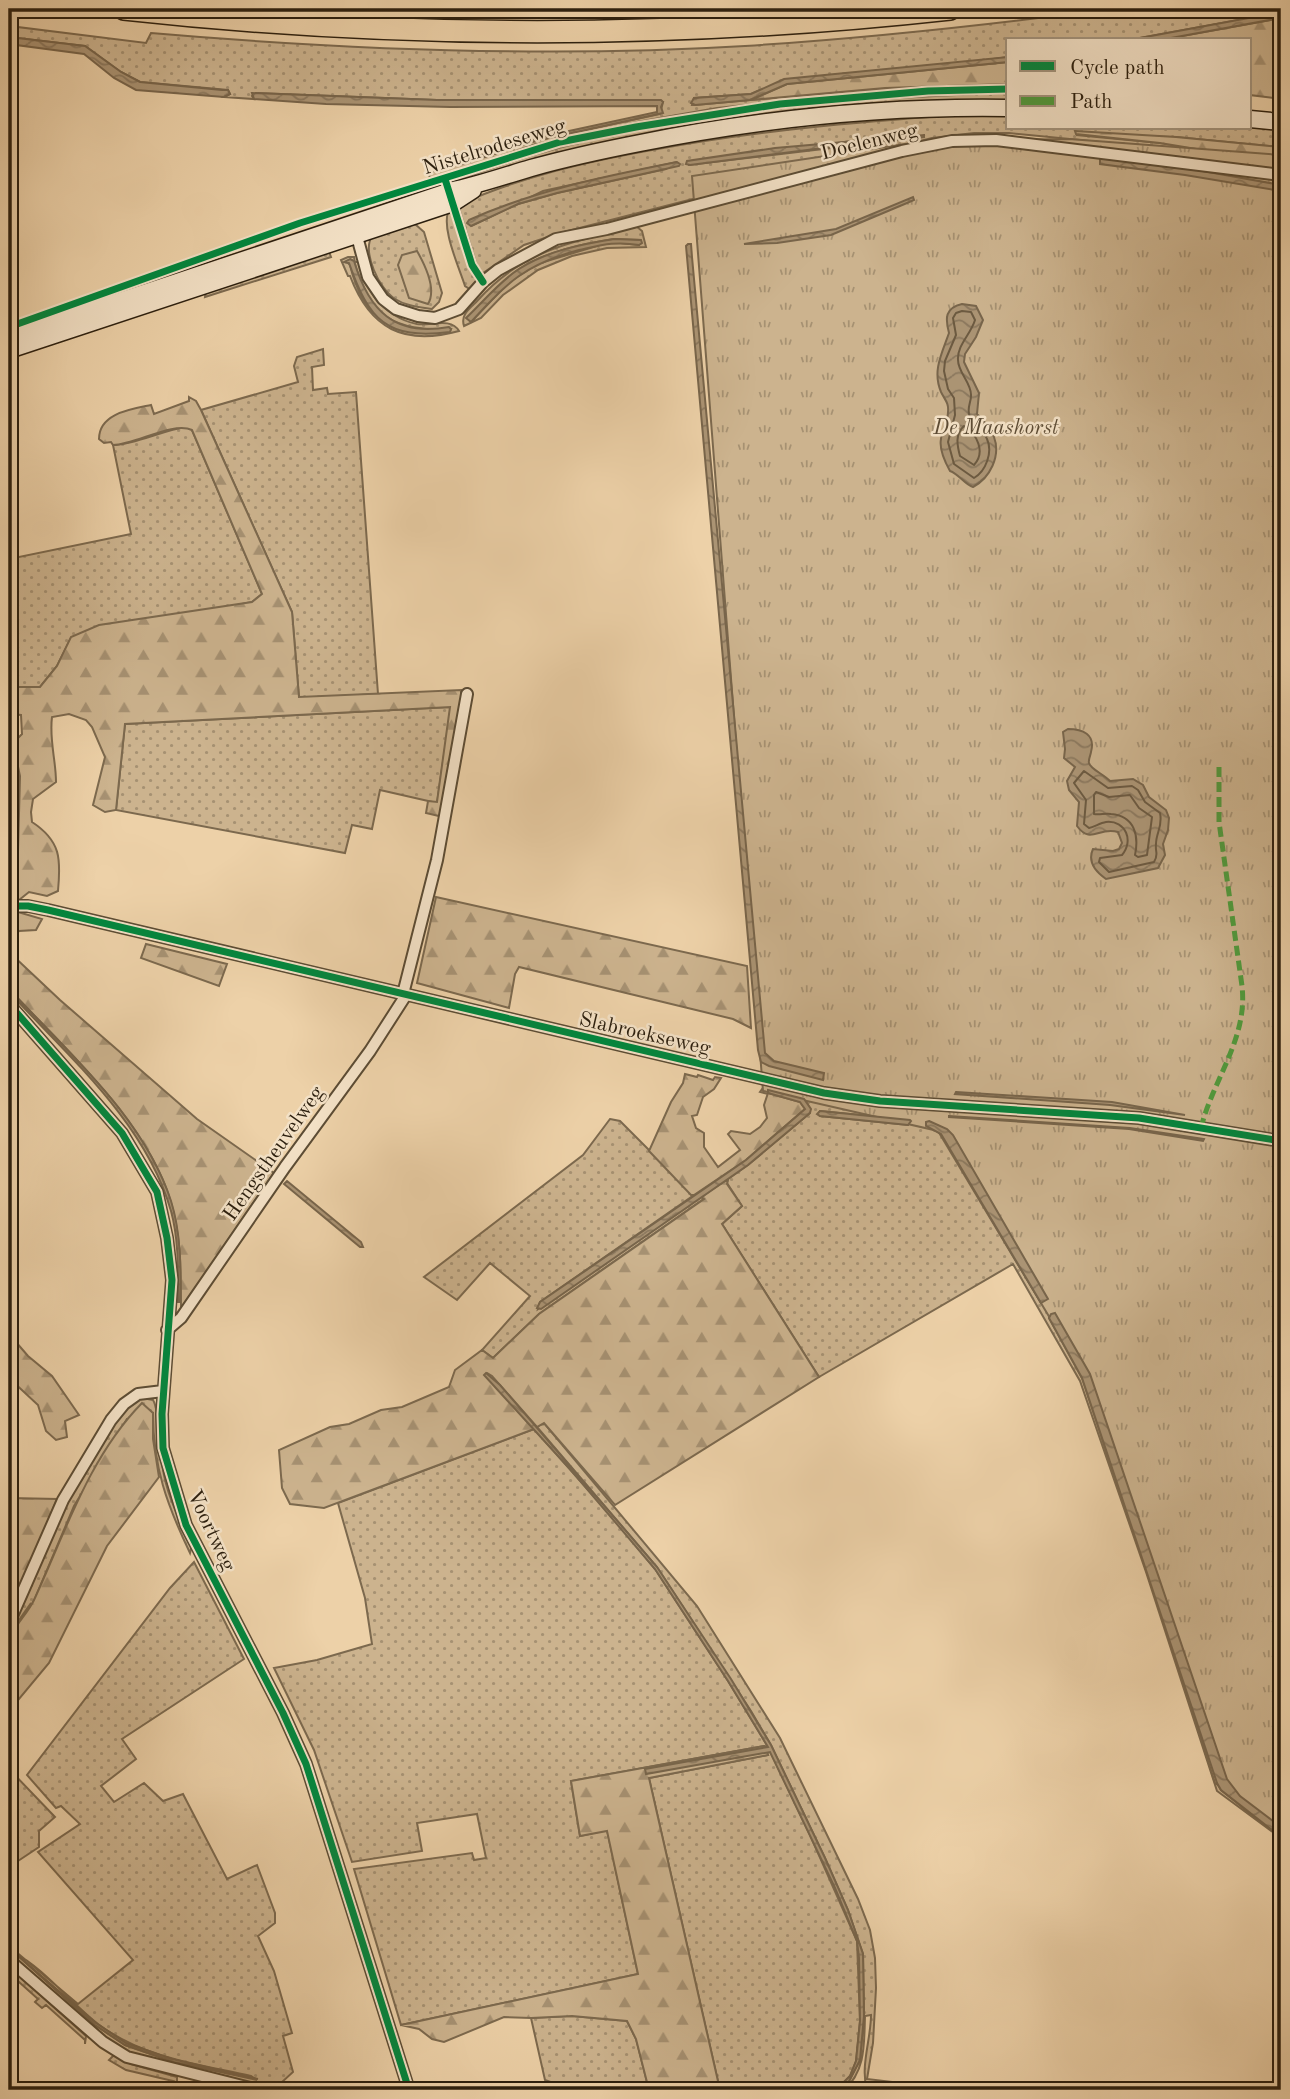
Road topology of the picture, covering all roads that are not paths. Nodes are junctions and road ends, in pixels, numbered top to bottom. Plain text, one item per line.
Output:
1 (124, 9) edge
2 (950, 9) edge
3 (1006, 107) edge
4 (1252, 119) edge
5 (1281, 122) edge
6 (1281, 175) edge
7 (355, 230) junction
8 (9, 338) edge
9 (9, 350) edge
10 (467, 694) dead end
11 (9, 906) edge
12 (404, 994) junction
13 (9, 1004) edge
14 (19, 1016) junction
15 (9, 1026) edge
16 (1281, 1141) edge
17 (167, 1330) junction
18 (163, 1391) junction
19 (9, 1623) edge
20 (9, 1959) edge
21 (258, 2090) edge
22 (409, 2090) edge

1 - 2 highway
3 - 7 street, Nistelrodeseweg
4 - 5 street
6 - 7 street, Doelenweg
7 - 8 street, Nistelrodeseweg
7 - 9 street, Nistelrodeseweg
10 - 12 street, Hengstheuvelweg
11 - 12 street, Slabroekseweg
12 - 16 street, Slabroekseweg
12 - 17 street, Hengstheuvelweg
13 - 14 street, Voortweg
14 - 15 street
14 - 17 street, Voortweg
17 - 18 street, Voortweg
18 - 19 street
18 - 22 street, Voortweg
20 - 21 street

